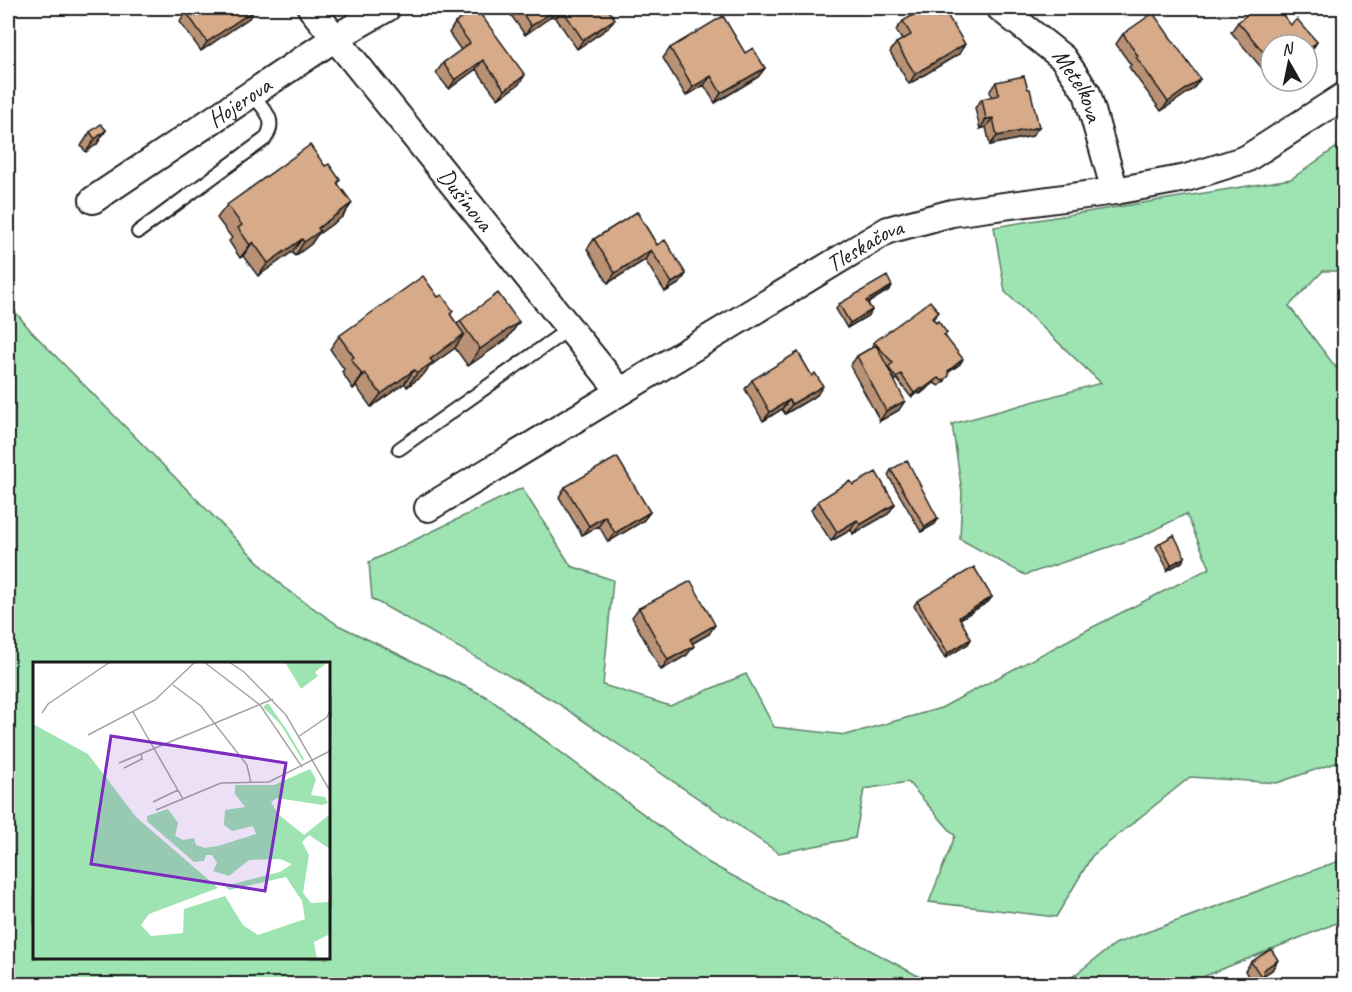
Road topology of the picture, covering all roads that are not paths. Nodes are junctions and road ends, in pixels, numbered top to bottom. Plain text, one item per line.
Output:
1 (311, 8) edge
2 (387, 8) edge
3 (1000, 8) edge
4 (335, 38) junction
5 (251, 93) junction
6 (1344, 96) edge
7 (1115, 191) junction
8 (93, 200) dead end
9 (138, 232) dead end
10 (570, 328) junction
11 (620, 391) junction
12 (399, 449) dead end
13 (428, 508) dead end

1 - 4 street, Dušínova
2 - 4 street, Hojerova
3 - 7 street, Metelkova
4 - 5 street, Hojerova
4 - 10 street, Dušínova
5 - 8 street, Hojerova
5 - 9 lane
6 - 7 street, Tleskačova
7 - 11 street, Tleskačova
10 - 11 street, Dušínova
10 - 12 lane
11 - 13 street, Tleskačova

